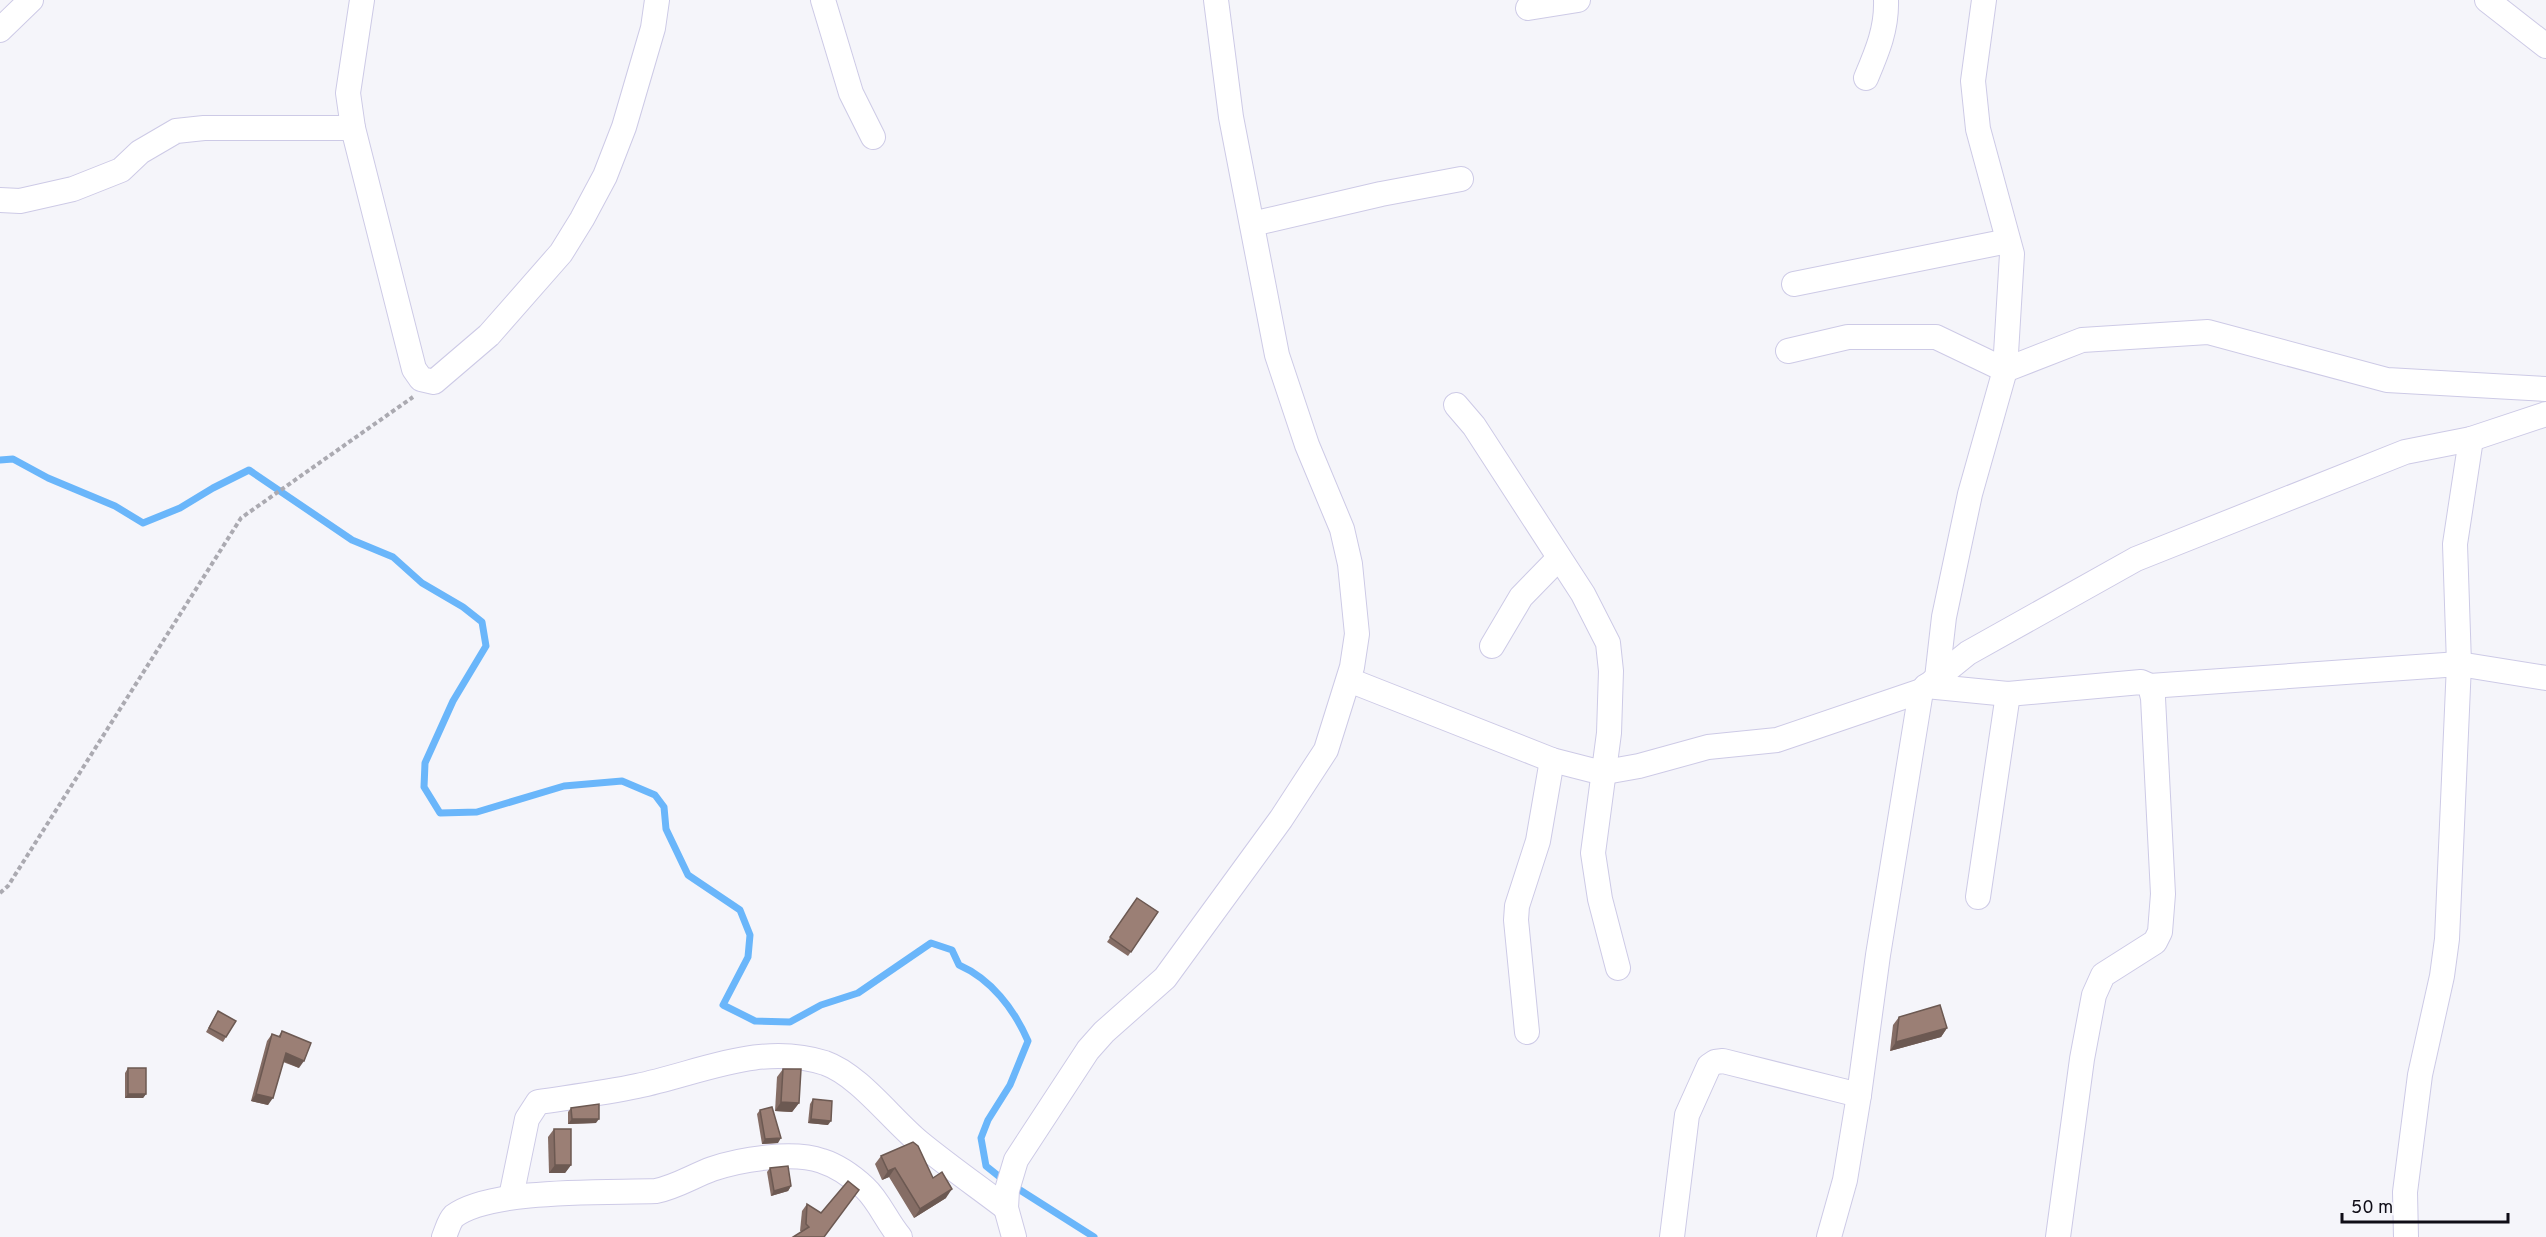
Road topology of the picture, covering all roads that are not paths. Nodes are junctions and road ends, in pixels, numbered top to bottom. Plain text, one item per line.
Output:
1 (31, 0) edge
2 (362, 0) edge
3 (657, 0) edge
4 (823, 0) edge
5 (1216, 0) edge
6 (1578, 0) edge
7 (1887, 0) edge
8 (1984, 0) edge
9 (2487, 0) edge
10 (1528, 8) dead end
11 (0, 30) edge
12 (2540, 32) edge
13 (1866, 78) dead end
14 (353, 128) junction
15 (873, 137) dead end
16 (1461, 179) dead end
17 (0, 200) edge
18 (1252, 224) junction
19 (2008, 241) junction
20 (1794, 284) dead end
21 (1788, 351) dead end
22 (2005, 370) junction
23 (2546, 389) edge
24 (1456, 405) dead end
25 (2546, 414) edge
26 (2470, 440) junction
27 (1559, 558) junction
28 (1492, 646) dead end
29 (2459, 664) junction
30 (2546, 678) edge
31 (1349, 680) junction
32 (1928, 685) junction
33 (2150, 686) junction
34 (2008, 694) junction
35 (1551, 760) junction
36 (1602, 771) junction
37 (1978, 897) dead end
38 (1618, 968) dead end
39 (1527, 1032) dead end
40 (1859, 1095) junction
41 (511, 1197) junction
42 (1006, 1208) junction
43 (444, 1237) edge
44 (900, 1237) edge
45 (1014, 1237) edge
46 (1672, 1237) edge
47 (1829, 1237) edge
48 (2058, 1237) edge
49 (2406, 1237) edge

1 - 11 street
2 - 14 street
3 - 14 street
4 - 15 street
5 - 18 street
6 - 10 street
7 - 13 street
8 - 19 street
9 - 12 street
14 - 17 street
16 - 18 street
18 - 31 street
19 - 20 street
19 - 22 street
21 - 22 street
22 - 23 street
22 - 32 street
24 - 27 street
25 - 26 street
26 - 29 street
26 - 32 street
27 - 28 street
27 - 36 street
29 - 30 street
29 - 33 street
29 - 49 street
31 - 35 street
31 - 42 street
32 - 34 street
32 - 36 street
32 - 40 street
33 - 34 street
33 - 48 street
34 - 37 street
35 - 36 street
35 - 39 street
36 - 38 street
40 - 46 street
40 - 47 street
41 - 42 street
41 - 43 street
41 - 44 street
42 - 45 street

